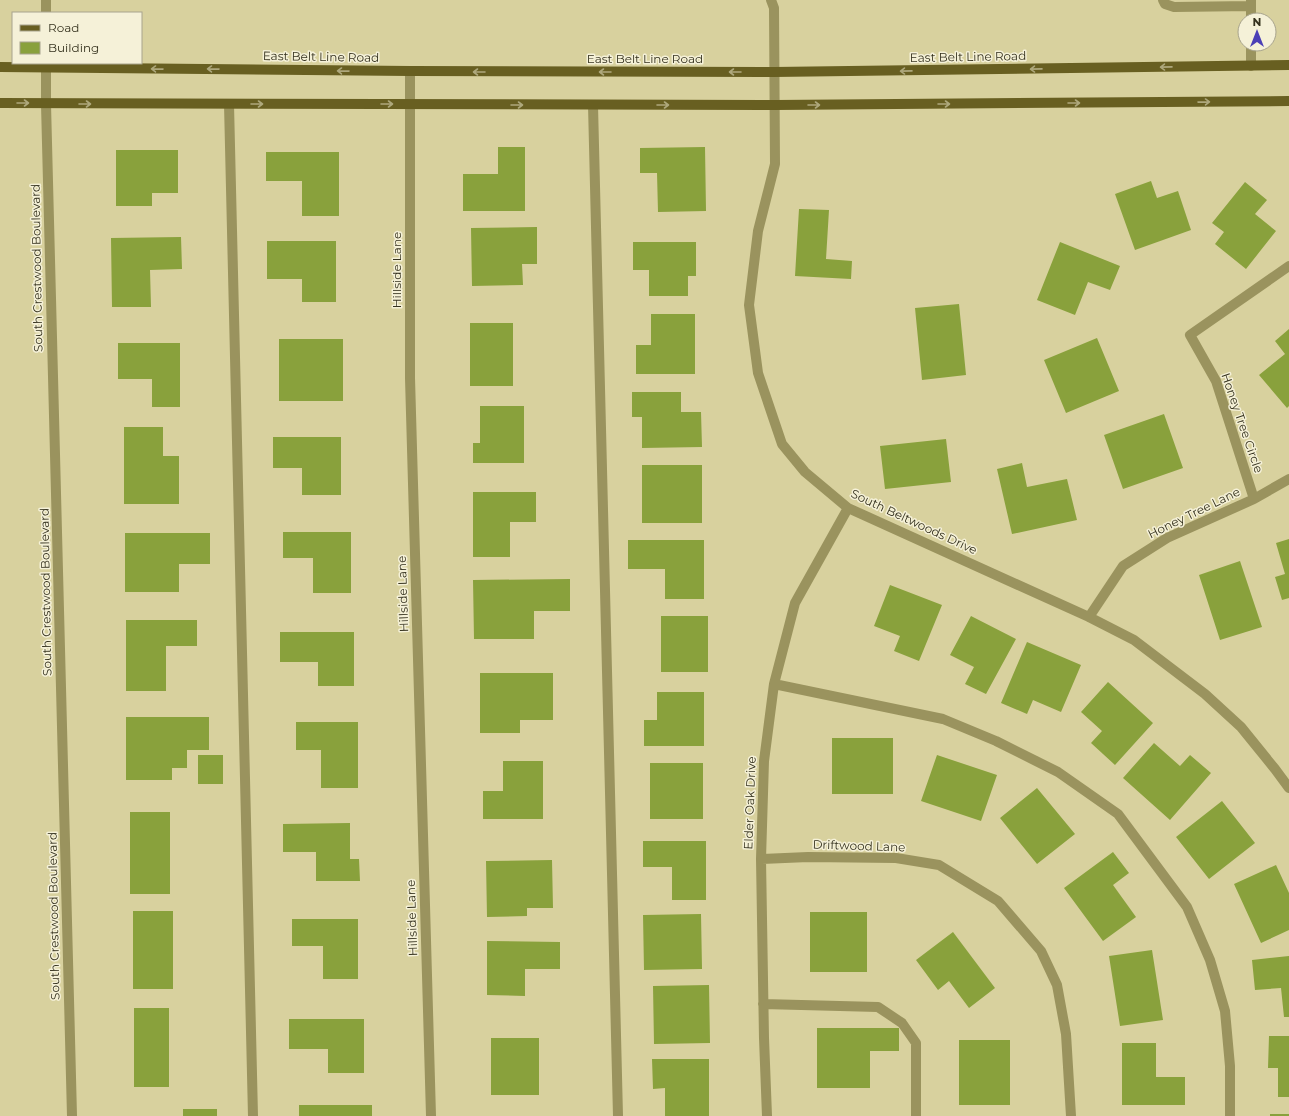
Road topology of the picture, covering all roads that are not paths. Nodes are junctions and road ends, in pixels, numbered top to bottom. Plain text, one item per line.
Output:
1 (46, 0) edge
2 (771, 0) edge
3 (1163, 0) edge
4 (1251, 3) edge
5 (46, 12) edge
6 (1251, 52) edge
7 (46, 65) edge
8 (1251, 66) junction
9 (1289, 66) edge
10 (0, 67) edge
11 (410, 71) junction
12 (774, 72) junction
13 (1289, 101) edge
14 (0, 103) edge
15 (46, 104) junction
16 (229, 104) junction
17 (410, 104) junction
18 (593, 105) junction
19 (775, 106) junction
20 (1289, 266) edge
21 (1289, 479) edge
22 (1254, 499) junction
23 (848, 508) junction
24 (1089, 617) junction
25 (774, 684) junction
26 (1289, 788) edge
27 (761, 859) junction
28 (763, 1004) junction
29 (72, 1116) edge
30 (253, 1116) edge
31 (431, 1116) edge
32 (618, 1116) edge
33 (767, 1116) edge
34 (916, 1116) edge
35 (1071, 1116) edge
36 (1230, 1116) edge

1 - 5 street
2 - 12 street, South Beltwoods Drive
3 - 4 street
6 - 8 street
7 - 10 main road, East Belt Line Road
11 -> 7 main road, East Belt Line Road
7 - 15 street, South Crestwood Boulevard
8 - 9 main road, East Belt Line Road
8 -> 12 main road, East Belt Line Road
12 -> 11 main road, East Belt Line Road
11 - 17 street, Hillside Lane
12 - 19 street, South Beltwoods Drive
19 -> 13 main road
14 -> 15 main road
15 -> 16 main road
15 - 29 street, South Crestwood Boulevard
16 -> 17 main road
16 - 30 street
17 -> 18 main road
17 - 31 street, Hillside Lane
18 -> 19 main road
18 - 32 street
19 - 23 street, South Beltwoods Drive
20 - 22 street, Honey Tree Circle
21 - 22 street, Honey Tree Lane
22 - 24 street, Honey Tree Lane
23 - 24 street, South Beltwoods Drive
23 - 25 street, Elder Oak Drive
24 - 26 street, South Beltwoods Drive
25 - 27 street, Elder Oak Drive
25 - 36 street
27 - 28 street, Elder Oak Drive
27 - 35 street, Driftwood Lane
28 - 33 street, Elder Oak Drive
28 - 34 street

